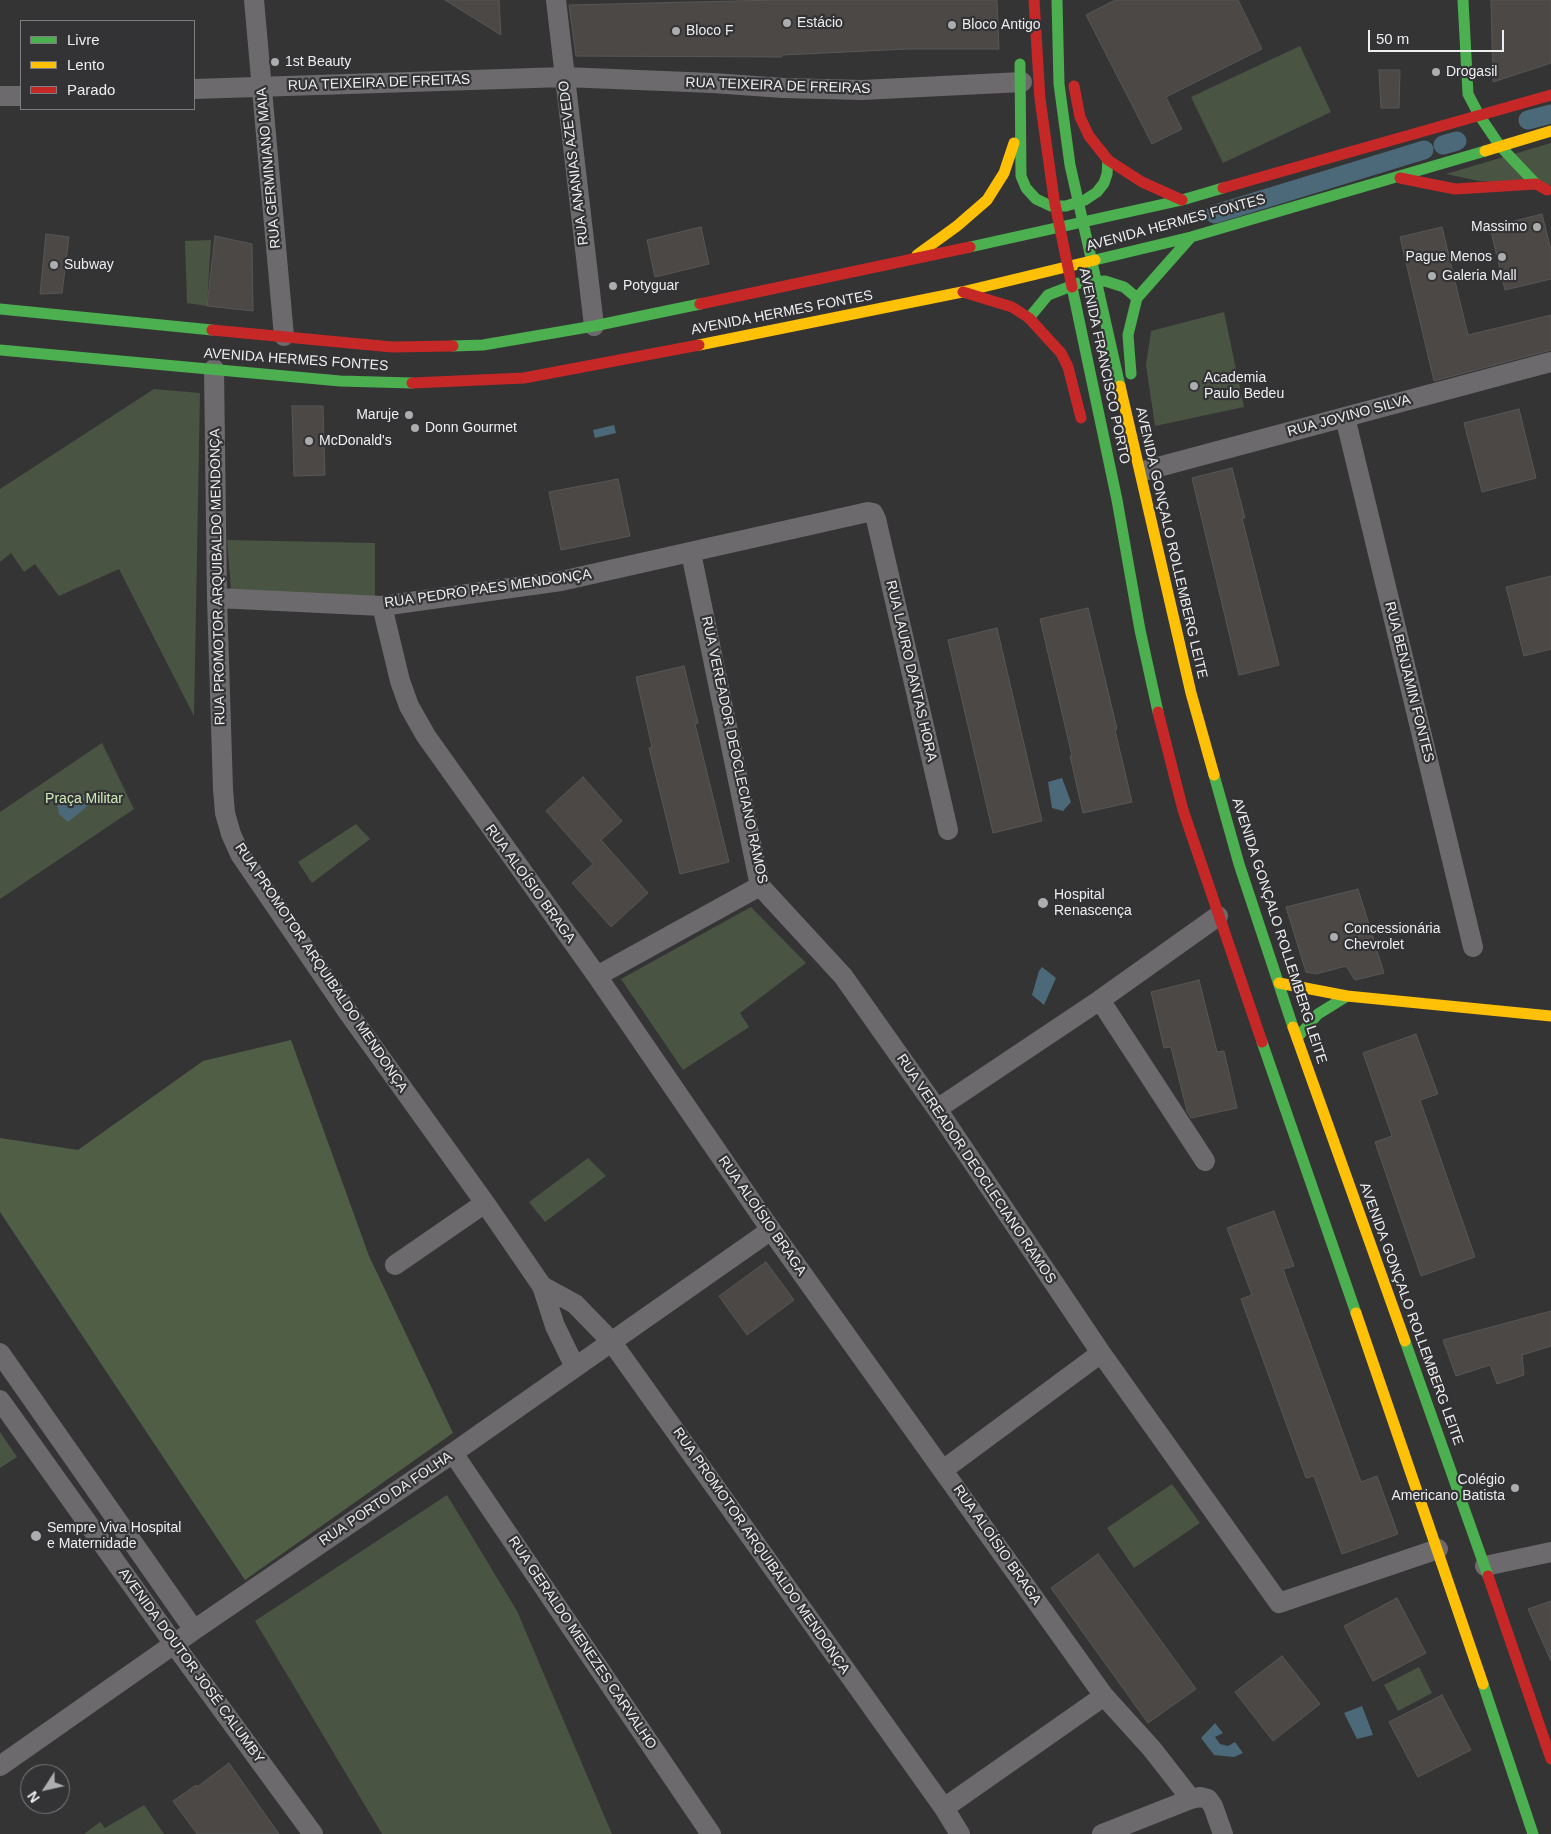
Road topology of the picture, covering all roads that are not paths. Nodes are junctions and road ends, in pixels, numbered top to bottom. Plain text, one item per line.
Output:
1 (254, 0) edge
2 (556, 0) edge
3 (1034, 0) edge
4 (1057, 0) edge
5 (1463, 0) edge
6 (1020, 57) dead end
7 (1074, 75) dead end
8 (564, 77) junction
9 (1022, 82) junction
10 (262, 86) junction
11 (195, 89) edge
12 (1551, 95) edge
13 (0, 96) edge
14 (20, 96) edge
15 (1479, 115) junction
16 (1021, 123) junction
17 (1551, 131) edge
18 (1500, 146) junction
19 (1108, 160) junction
20 (1399, 177) junction
21 (1536, 184) junction
22 (1551, 193) edge
23 (1182, 200) junction
24 (1191, 236) junction
25 (909, 261) junction
26 (962, 292) junction
27 (1137, 298) junction
28 (0, 309) edge
29 (1029, 318) junction
30 (594, 326) junction
31 (284, 336) junction
32 (0, 350) edge
33 (1551, 362) edge
34 (214, 369) junction
35 (1133, 386) dead end
36 (1136, 405) dead end
37 (1345, 417) junction
38 (1084, 426) dead end
39 (1147, 470) junction
40 (873, 514) joint
41 (691, 553) junction
42 (1118, 576) dead end
43 (1164, 580) junction
44 (217, 598) junction
45 (382, 606) junction
46 (1140, 630) junction
47 (948, 830) dead end
48 (760, 886) junction
49 (1218, 916) junction
50 (1474, 947) dead end
51 (596, 976) junction
52 (1278, 983) junction
53 (1347, 996) junction
54 (1100, 1000) junction
55 (1551, 1016) edge
56 (1297, 1038) junction
57 (937, 1109) junction
58 (1204, 1160) dead end
59 (485, 1203) junction
60 (771, 1230) junction
61 (395, 1264) dead end
62 (542, 1286) junction
63 (611, 1341) junction
64 (1101, 1353) junction
65 (3, 1363) edge
66 (575, 1367) junction
67 (0, 1400) edge
68 (453, 1453) junction
69 (943, 1470) junction
70 (1438, 1549) junction
71 (1551, 1552) edge
72 (1485, 1566) junction
73 (165, 1590) junction
74 (145, 1602) junction
75 (194, 1630) junction
76 (174, 1644) junction
77 (1104, 1696) junction
78 (1551, 1759) edge
79 (0, 1766) edge
80 (1195, 1798) junction
81 (944, 1808) junction
82 (313, 1834) edge
83 (711, 1834) edge
84 (960, 1834) edge
85 (1102, 1834) edge
86 (1223, 1834) edge
87 (1533, 1834) edge

1 - 10 street, RUA GERMINIANO MAIA
2 - 8 street, RUA ANANIAS AZEVEDO
3 - 46 main road, AVENIDA FRANCISCO PORTO
4 - 43 main road, AVENIDA GONÇALO ROLLEMBERG LEITE
5 - 15 main road
6 - 9 main road
7 - 19 main road
8 - 9 street, RUA TEIXEIRA DE FREIRAS
8 - 10 street, RUA TEIXEIRA DE FREITAS
8 - 30 street, RUA ANANIAS AZEVEDO
9 - 16 main road
10 - 11 street, RUA TEIXEIRA DE FREITAS
10 - 31 street, RUA GERMINIANO MAIA
12 - 15 main road, AVENIDA HERMES FONTES
13 - 14 street
15 - 18 main road
15 - 23 main road, AVENIDA HERMES FONTES
16 - 19 main road
16 - 25 main road
17 - 18 main road, AVENIDA HERMES FONTES
18 - 20 main road, AVENIDA HERMES FONTES
18 - 21 main road
19 - 23 main road
20 - 21 main road
20 - 24 main road, AVENIDA HERMES FONTES
21 - 22 main road
23 - 25 main road, AVENIDA HERMES FONTES
24 - 26 main road, AVENIDA HERMES FONTES
24 - 27 main road
25 - 30 main road, AVENIDA HERMES FONTES
26 - 29 main road
26 - 34 main road, AVENIDA HERMES FONTES
27 - 29 main road
27 - 35 main road
28 - 31 main road, AVENIDA HERMES FONTES
29 - 38 main road
30 - 31 main road, AVENIDA HERMES FONTES
32 - 34 main road, AVENIDA HERMES FONTES
33 - 37 street, RUA JOVINO SILVA
34 - 44 street, RUA PROMOTOR ARQUIBALDO MENDONÇA
36 - 39 main road
37 - 39 street, RUA JOVINO SILVA
37 - 50 street, RUA BENJAMIN FONTES
39 - 43 main road
40 - 41 street, RUA PEDRO PAES MENDONÇA
40 - 47 street, RUA LAURO DANTAS HORA
41 - 45 street, RUA PEDRO PAES MENDONÇA
41 - 48 street, RUA VEREADOR DEOCLECIANO RAMOS
42 - 46 main road
43 - 52 main road, AVENIDA GONÇALO ROLLEMBERG LEITE
44 - 45 street, RUA PEDRO PAES MENDONÇA
44 - 59 street, RUA PROMOTOR ARQUIBALDO MENDONÇA
45 - 51 street, RUA ALOÍSIO BRAGA
46 - 49 main road
48 - 51 street
48 - 57 street, RUA VEREADOR DEOCLECIANO RAMOS
49 - 54 street
49 - 70 main road
51 - 60 street, RUA ALOÍSIO BRAGA
52 - 53 main road
52 - 56 main road, AVENIDA GONÇALO ROLLEMBERG LEITE
53 - 55 main road
53 - 56 main road
54 - 57 street
54 - 58 street
56 - 72 main road, AVENIDA GONÇALO ROLLEMBERG LEITE
57 - 64 street, RUA VEREADOR DEOCLECIANO RAMOS
59 - 61 street
59 - 62 street, RUA PROMOTOR ARQUIBALDO MENDONÇA
60 - 63 street, RUA PORTO DA FOLHA
60 - 69 street, RUA ALOÍSIO BRAGA
62 - 63 street, RUA PROMOTOR ARQUIBALDO MENDONÇA
62 - 66 street, RUA PROMOTOR ARQUIBALDO MENDONÇA
63 - 66 street, RUA PORTO DA FOLHA
63 - 81 street, RUA PROMOTOR ARQUIBALDO MENDONÇA
64 - 69 street
64 - 70 street, RUA VEREADOR DEOCLECIANO RAMOS
65 - 73 street
66 - 68 street, RUA PORTO DA FOLHA
67 - 74 street, AVENIDA DOUTOR JOSÉ CALUMBY
68 - 75 street, RUA PORTO DA FOLHA
68 - 83 street, RUA GERALDO MENEZES CARVALHO
69 - 77 street, RUA ALOÍSIO BRAGA
70 - 87 main road
71 - 72 street
72 - 78 main road, AVENIDA GONÇALO ROLLEMBERG LEITE
73 - 74 street
73 - 75 street
74 - 76 street, AVENIDA DOUTOR JOSÉ CALUMBY
75 - 76 street, RUA PORTO DA FOLHA
76 - 79 street, RUA PORTO DA FOLHA
76 - 82 street, AVENIDA DOUTOR JOSÉ CALUMBY
77 - 80 street, RUA ALOÍSIO BRAGA
77 - 81 street
80 - 85 street
80 - 86 street, RUA ALOÍSIO BRAGA
81 - 84 street, RUA PROMOTOR ARQUIBALDO MENDONÇA

